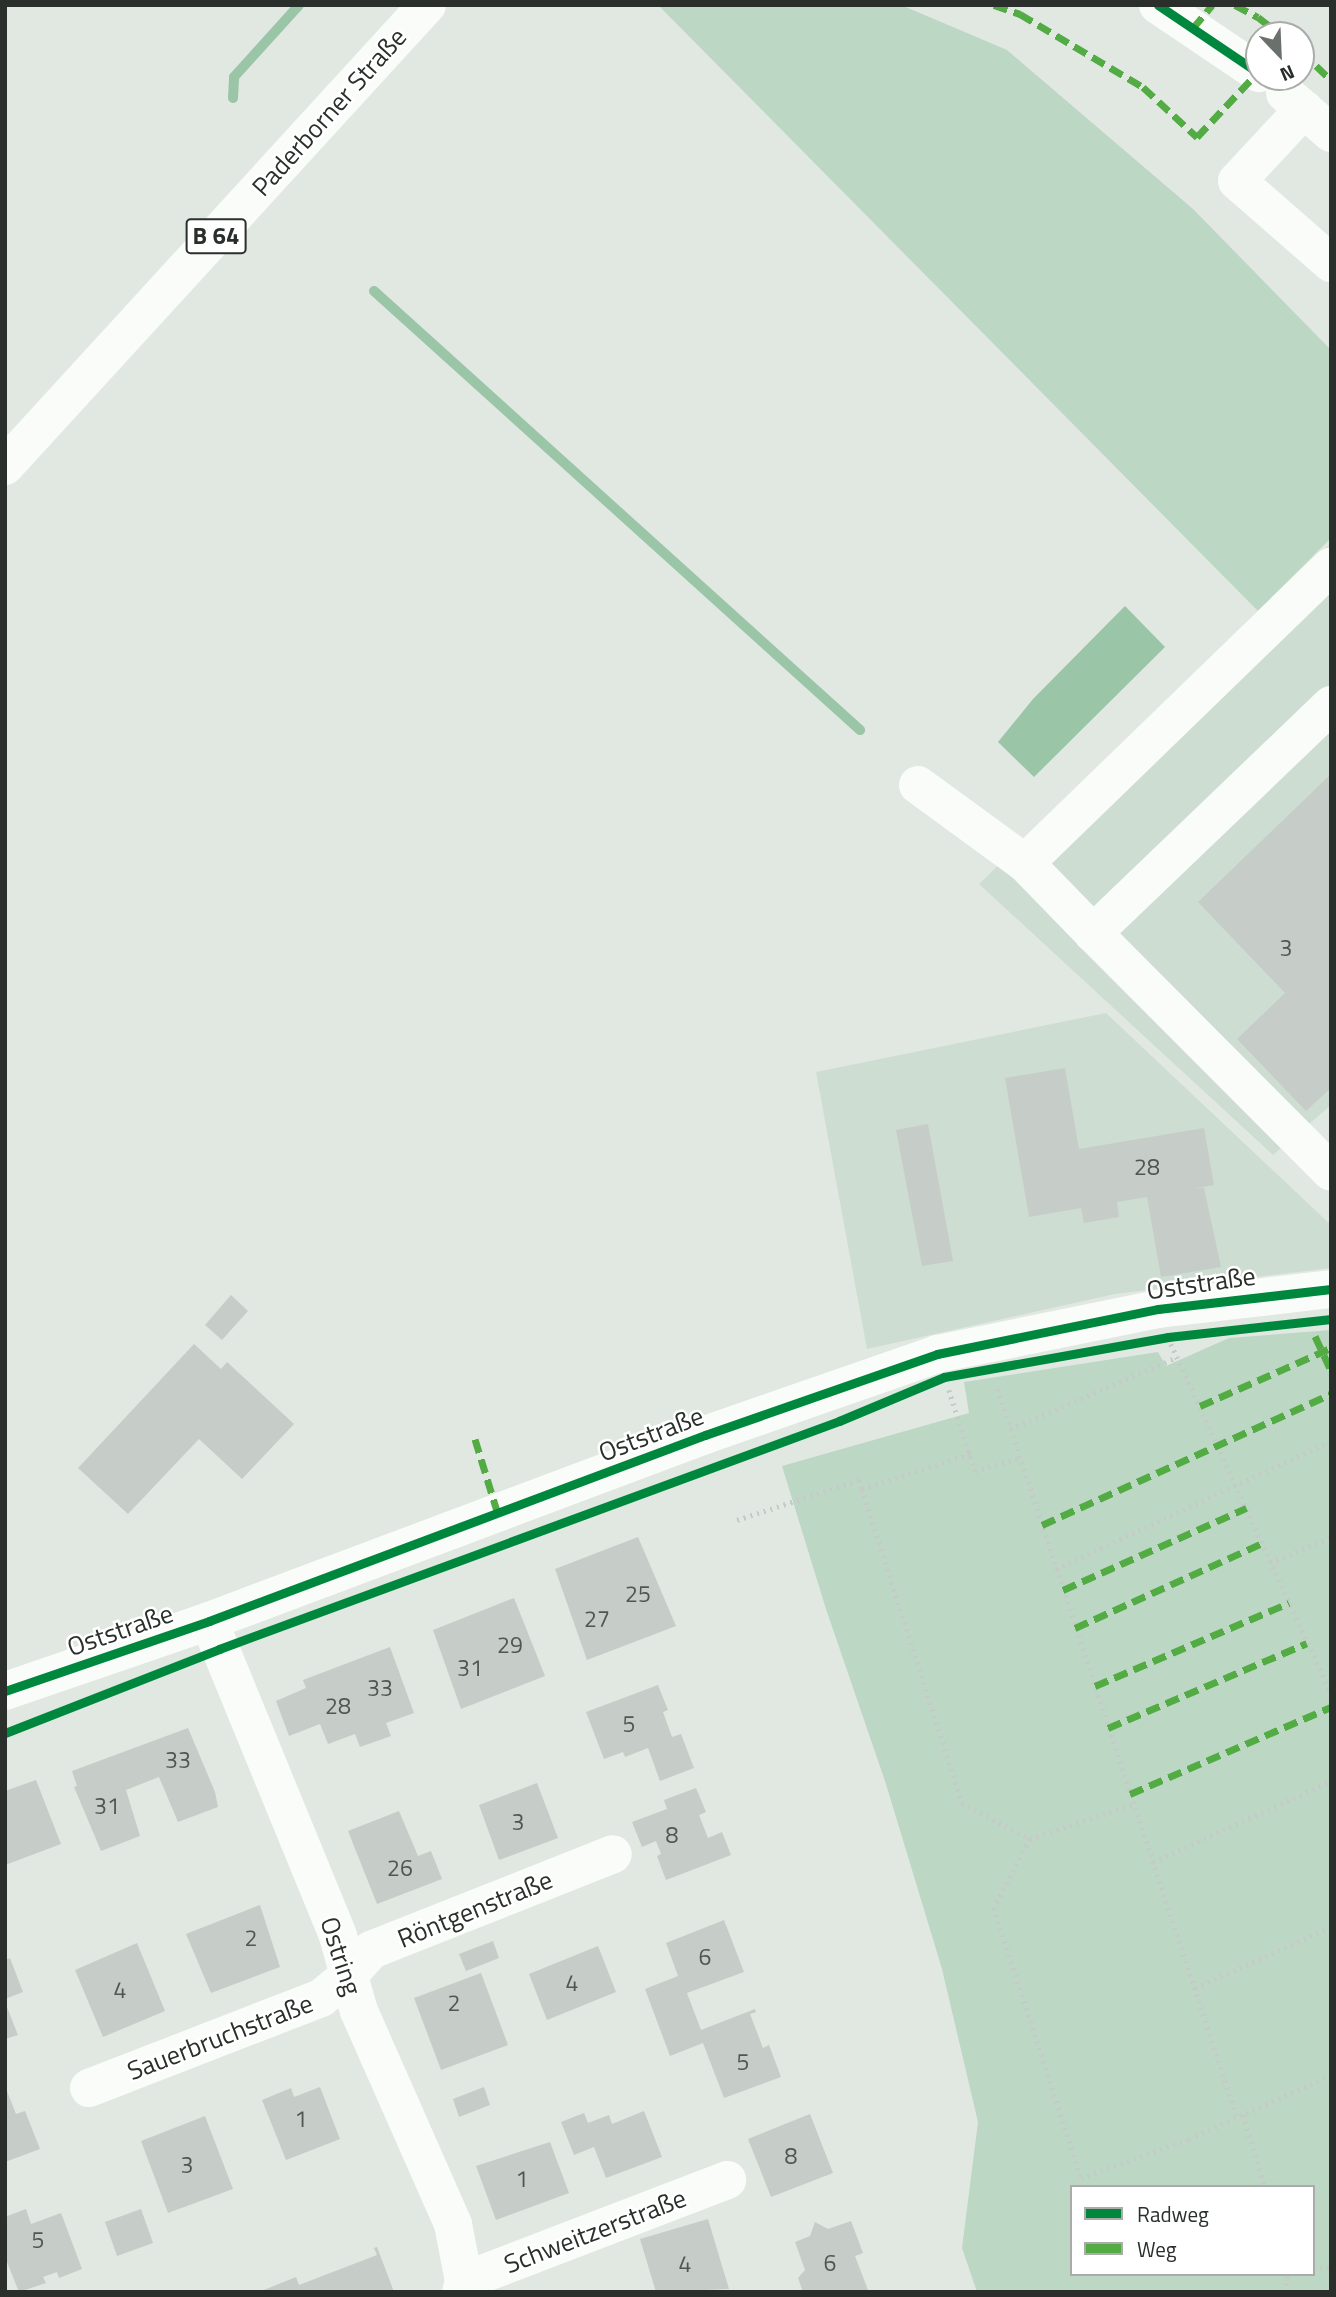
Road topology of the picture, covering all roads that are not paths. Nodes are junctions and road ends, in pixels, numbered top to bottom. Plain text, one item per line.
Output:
1 (427, 5) edge
2 (1158, 5) edge
3 (1245, 64) edge
4 (1281, 91) edge
5 (1317, 121) edge
6 (1331, 263) edge
7 (5, 467) edge
8 (1331, 566) edge
9 (1331, 705) edge
10 (918, 785) dead end
11 (1025, 863) junction
12 (1093, 933) junction
13 (1331, 1172) edge
14 (1331, 1289) edge
15 (209, 1621) junction
16 (5, 1691) edge
17 (613, 1854) dead end
18 (347, 1977) junction
19 (89, 2088) dead end
20 (727, 2180) dead end
21 (462, 2286) edge

1 - 7 street, Paderborner Straße / B 64
2 - 3 street
4 - 5 street
5 - 6 street
8 - 11 street
9 - 12 street
10 - 11 street
11 - 12 street
12 - 13 street
14 - 15 street, Oststraße
15 - 16 street, Oststraße
15 - 18 street, Ostring
17 - 18 street, Röntgenstraße
18 - 19 street, Sauerbruchstraße
18 - 21 street, Ostring
20 - 21 street, Schweitzerstraße

